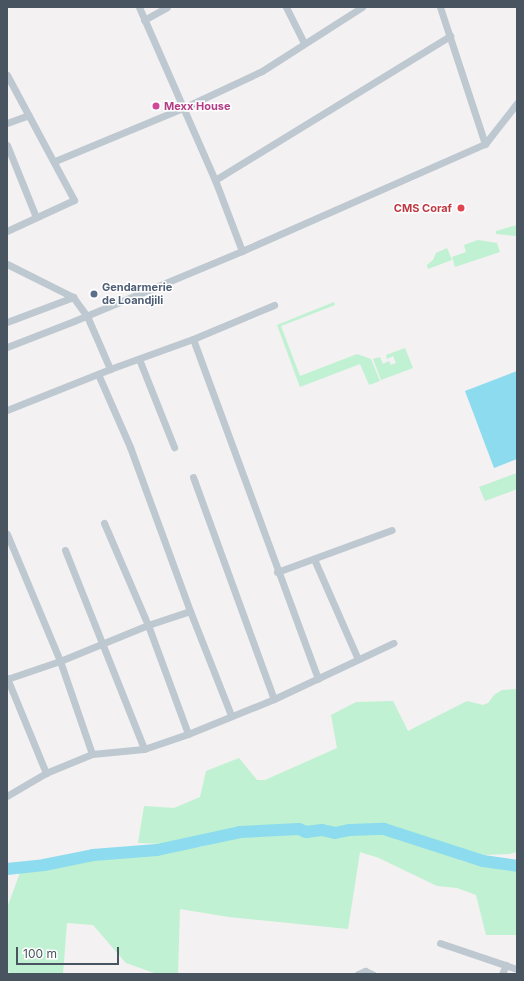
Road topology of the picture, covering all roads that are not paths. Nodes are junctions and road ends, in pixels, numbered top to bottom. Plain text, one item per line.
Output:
1 (138, 7) edge
2 (167, 7) edge
3 (286, 7) edge
4 (362, 7) edge
5 (440, 7) edge
6 (144, 20) junction
7 (450, 36) junction
8 (304, 42) junction
9 (7, 75) edge
10 (517, 103) edge
11 (183, 108) junction
12 (29, 115) junction
13 (7, 123) edge
14 (485, 144) junction
15 (7, 145) edge
16 (55, 161) junction
17 (215, 180) junction
18 (36, 217) junction
19 (7, 231) edge
20 (242, 251) junction
21 (7, 264) edge
22 (73, 297) junction
23 (274, 305) dead end
24 (87, 316) junction
25 (7, 322) edge
26 (193, 339) junction
27 (7, 347) edge
28 (139, 359) junction
29 (110, 369) junction
30 (98, 374) junction
31 (7, 410) edge
32 (174, 447) dead end
33 (192, 477) dead end
34 (104, 523) dead end
35 (392, 530) dead end
36 (7, 534) edge
37 (65, 550) dead end
38 (314, 559) junction
39 (277, 572) junction
40 (190, 611) junction
41 (148, 625) junction
42 (393, 643) dead end
43 (101, 644) junction
44 (358, 659) junction
45 (60, 661) junction
46 (7, 679) edge
47 (318, 679) junction
48 (274, 699) junction
49 (231, 715) junction
50 (188, 734) junction
51 (144, 749) junction
52 (92, 754) junction
53 (46, 773) junction
54 (7, 796) edge
55 (440, 944) dead end
56 (506, 965) junction
57 (517, 969) edge
58 (358, 974) edge
59 (372, 974) edge
60 (502, 974) edge

1 - 6 street
2 - 6 street
3 - 8 street
4 - 8 street
5 - 7 street
6 - 11 street
7 - 14 street
7 - 17 street
8 - 11 street
9 - 12 street
10 - 14 street
11 - 16 street
11 - 17 street
12 - 13 street
12 - 16 street
14 - 20 street
15 - 18 street
16 - 18 street
17 - 20 street
18 - 19 street
20 - 24 street
21 - 22 street
22 - 24 street
22 - 25 street
23 - 26 street
24 - 27 street
24 - 29 street
26 - 28 street
26 - 39 street
28 - 29 street
28 - 32 street
29 - 30 street
30 - 31 street
30 - 40 street
33 - 48 street
34 - 41 street
35 - 38 street
36 - 45 street
37 - 43 street
38 - 39 street
38 - 44 street
39 - 47 street
40 - 41 street
40 - 49 street
41 - 43 street
41 - 50 street
42 - 44 street
43 - 45 street
43 - 51 street
44 - 47 street
45 - 46 street
45 - 52 street
46 - 53 street
47 - 48 street
48 - 49 street
49 - 50 street
50 - 51 street
51 - 52 street
52 - 53 street
53 - 54 street
55 - 56 street
56 - 57 street
56 - 60 street
58 - 59 street

